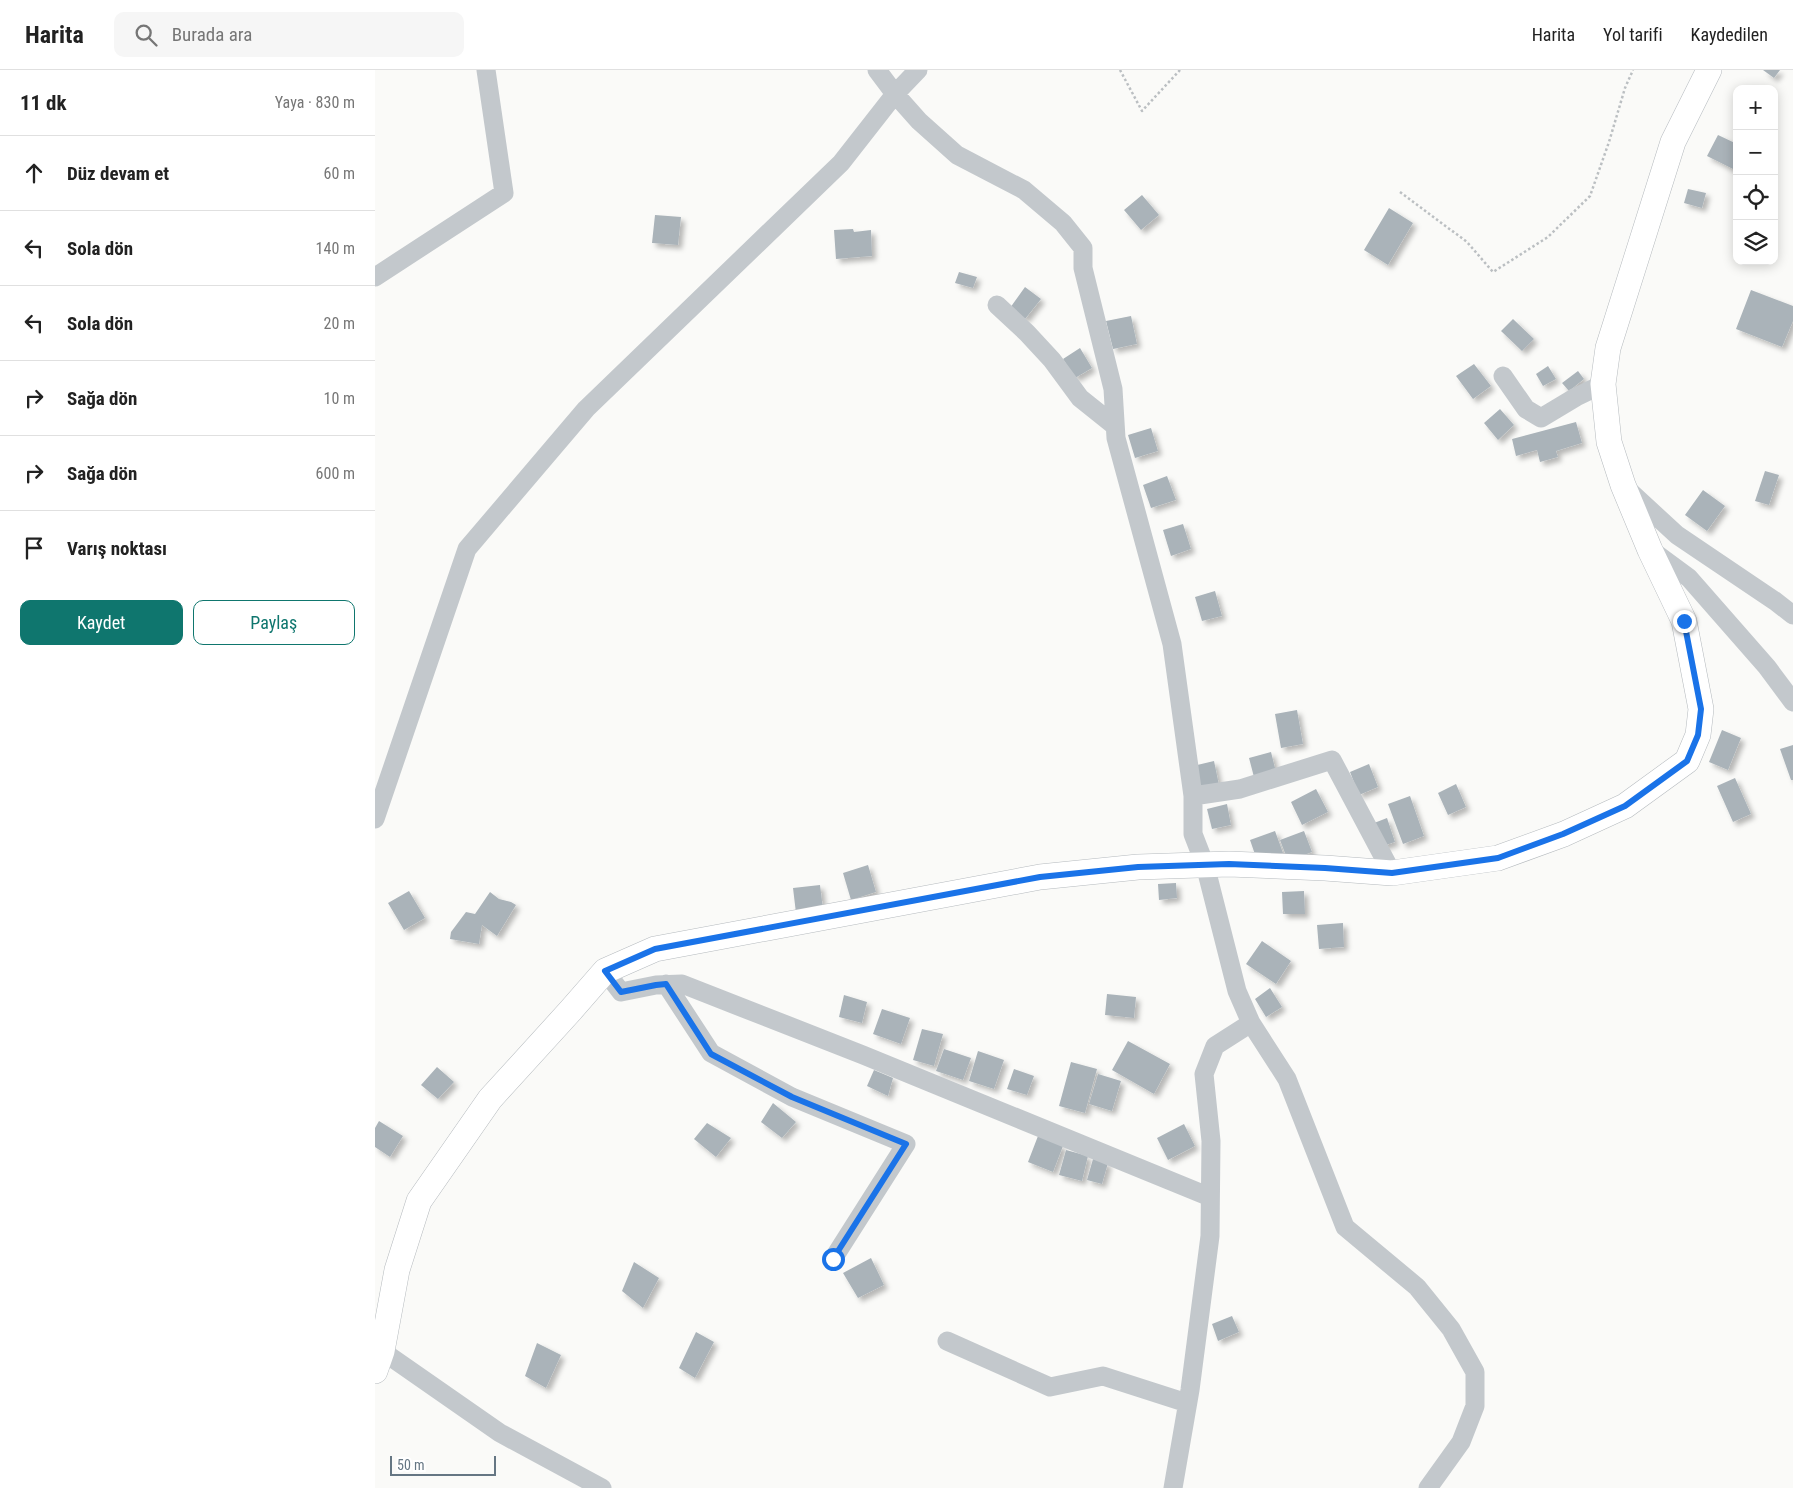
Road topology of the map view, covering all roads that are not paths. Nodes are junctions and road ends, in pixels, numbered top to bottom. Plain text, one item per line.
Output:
1 (486, 70) edge
2 (877, 70) edge
3 (918, 70) edge
4 (1709, 70) edge
5 (895, 94) junction
6 (375, 277) edge
7 (997, 305) dead end
8 (1503, 376) dead end
9 (1603, 384) junction
10 (1115, 426) junction
11 (1623, 485) junction
12 (1650, 550) junction
13 (1793, 615) edge
14 (1793, 702) edge
15 (1193, 796) junction
16 (375, 819) edge
17 (1205, 865) junction
18 (1392, 873) junction
19 (605, 971) junction
20 (666, 984) junction
21 (1251, 1023) junction
22 (1210, 1197) junction
23 (833, 1259) dead end
24 (947, 1341) dead end
25 (377, 1356) edge
26 (1187, 1403) junction
27 (602, 1488) edge
28 (1173, 1488) edge
29 (1428, 1488) edge

1 - 6 street
2 - 5 street
3 - 5 street
4 - 9 main road
5 - 10 street
5 - 16 street
7 - 10 street
8 - 9 street
9 - 11 main road
10 - 15 street
11 - 12 main road
11 - 13 street
12 - 14 street
12 - 18 main road
15 - 17 street
15 - 18 street
17 - 18 main road
17 - 19 main road
17 - 21 street
19 - 20 street
19 - 25 main road
20 - 22 street
20 - 23 street
21 - 22 street
21 - 29 street
22 - 26 street
24 - 26 street
25 - 27 street
26 - 28 street

